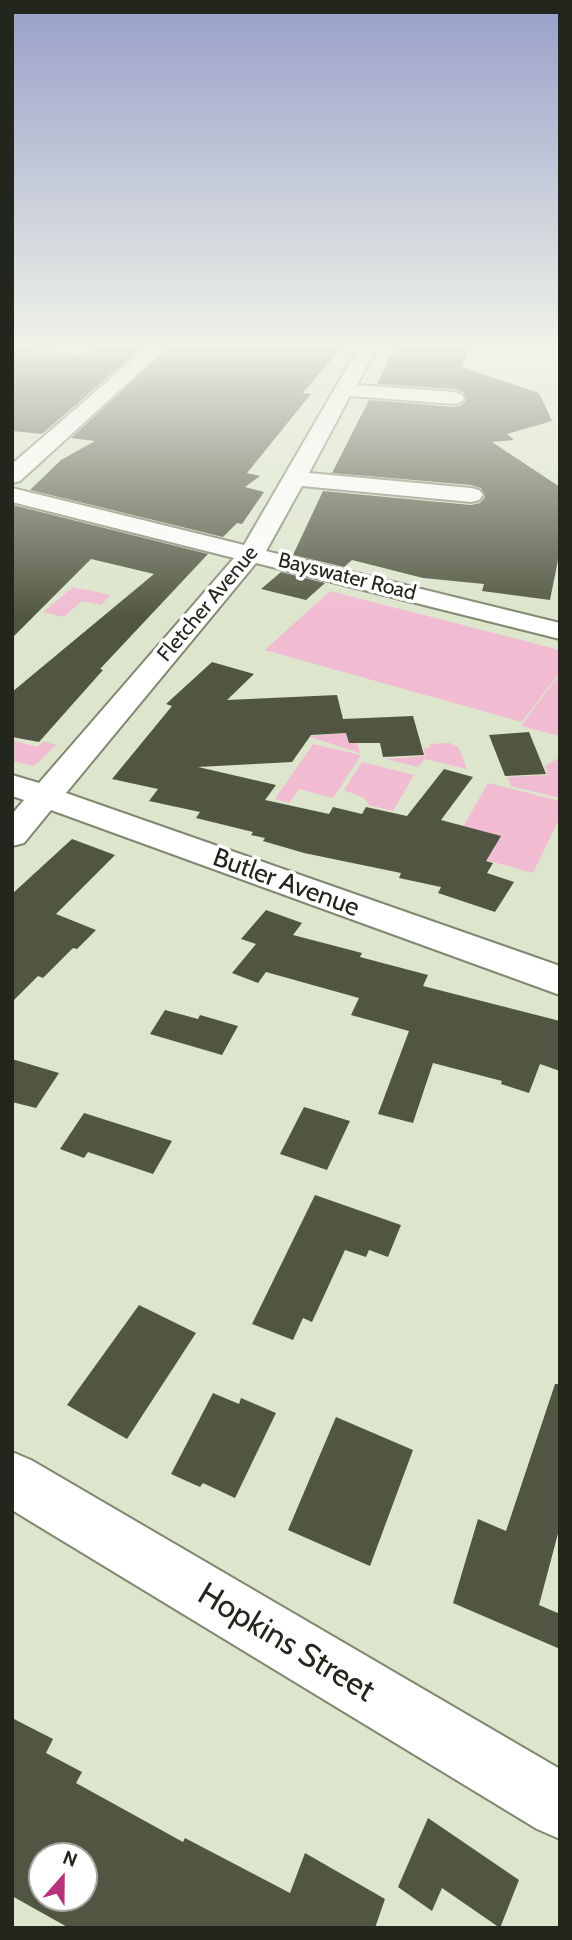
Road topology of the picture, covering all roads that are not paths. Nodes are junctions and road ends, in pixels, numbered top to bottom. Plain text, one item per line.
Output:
1 (56, 438) edge
2 (320, 438) edge
3 (12, 476) edge
4 (297, 479) junction
5 (12, 495) edge
6 (471, 495) dead end
7 (251, 553) junction
8 (560, 631) edge
9 (12, 785) edge
10 (45, 797) junction
11 (12, 836) edge
12 (560, 981) edge
13 (12, 1479) edge
14 (560, 1806) edge

1 - 3 street
2 - 4 street, Fletcher Avenue
4 - 6 street
4 - 7 street, Fletcher Avenue
5 - 7 street, Bayswater Road
7 - 8 street, Bayswater Road
7 - 10 street, Fletcher Avenue
9 - 10 street, Butler Avenue
10 - 11 street, Fletcher Avenue
10 - 12 street, Butler Avenue
13 - 14 street, Hopkins Street

